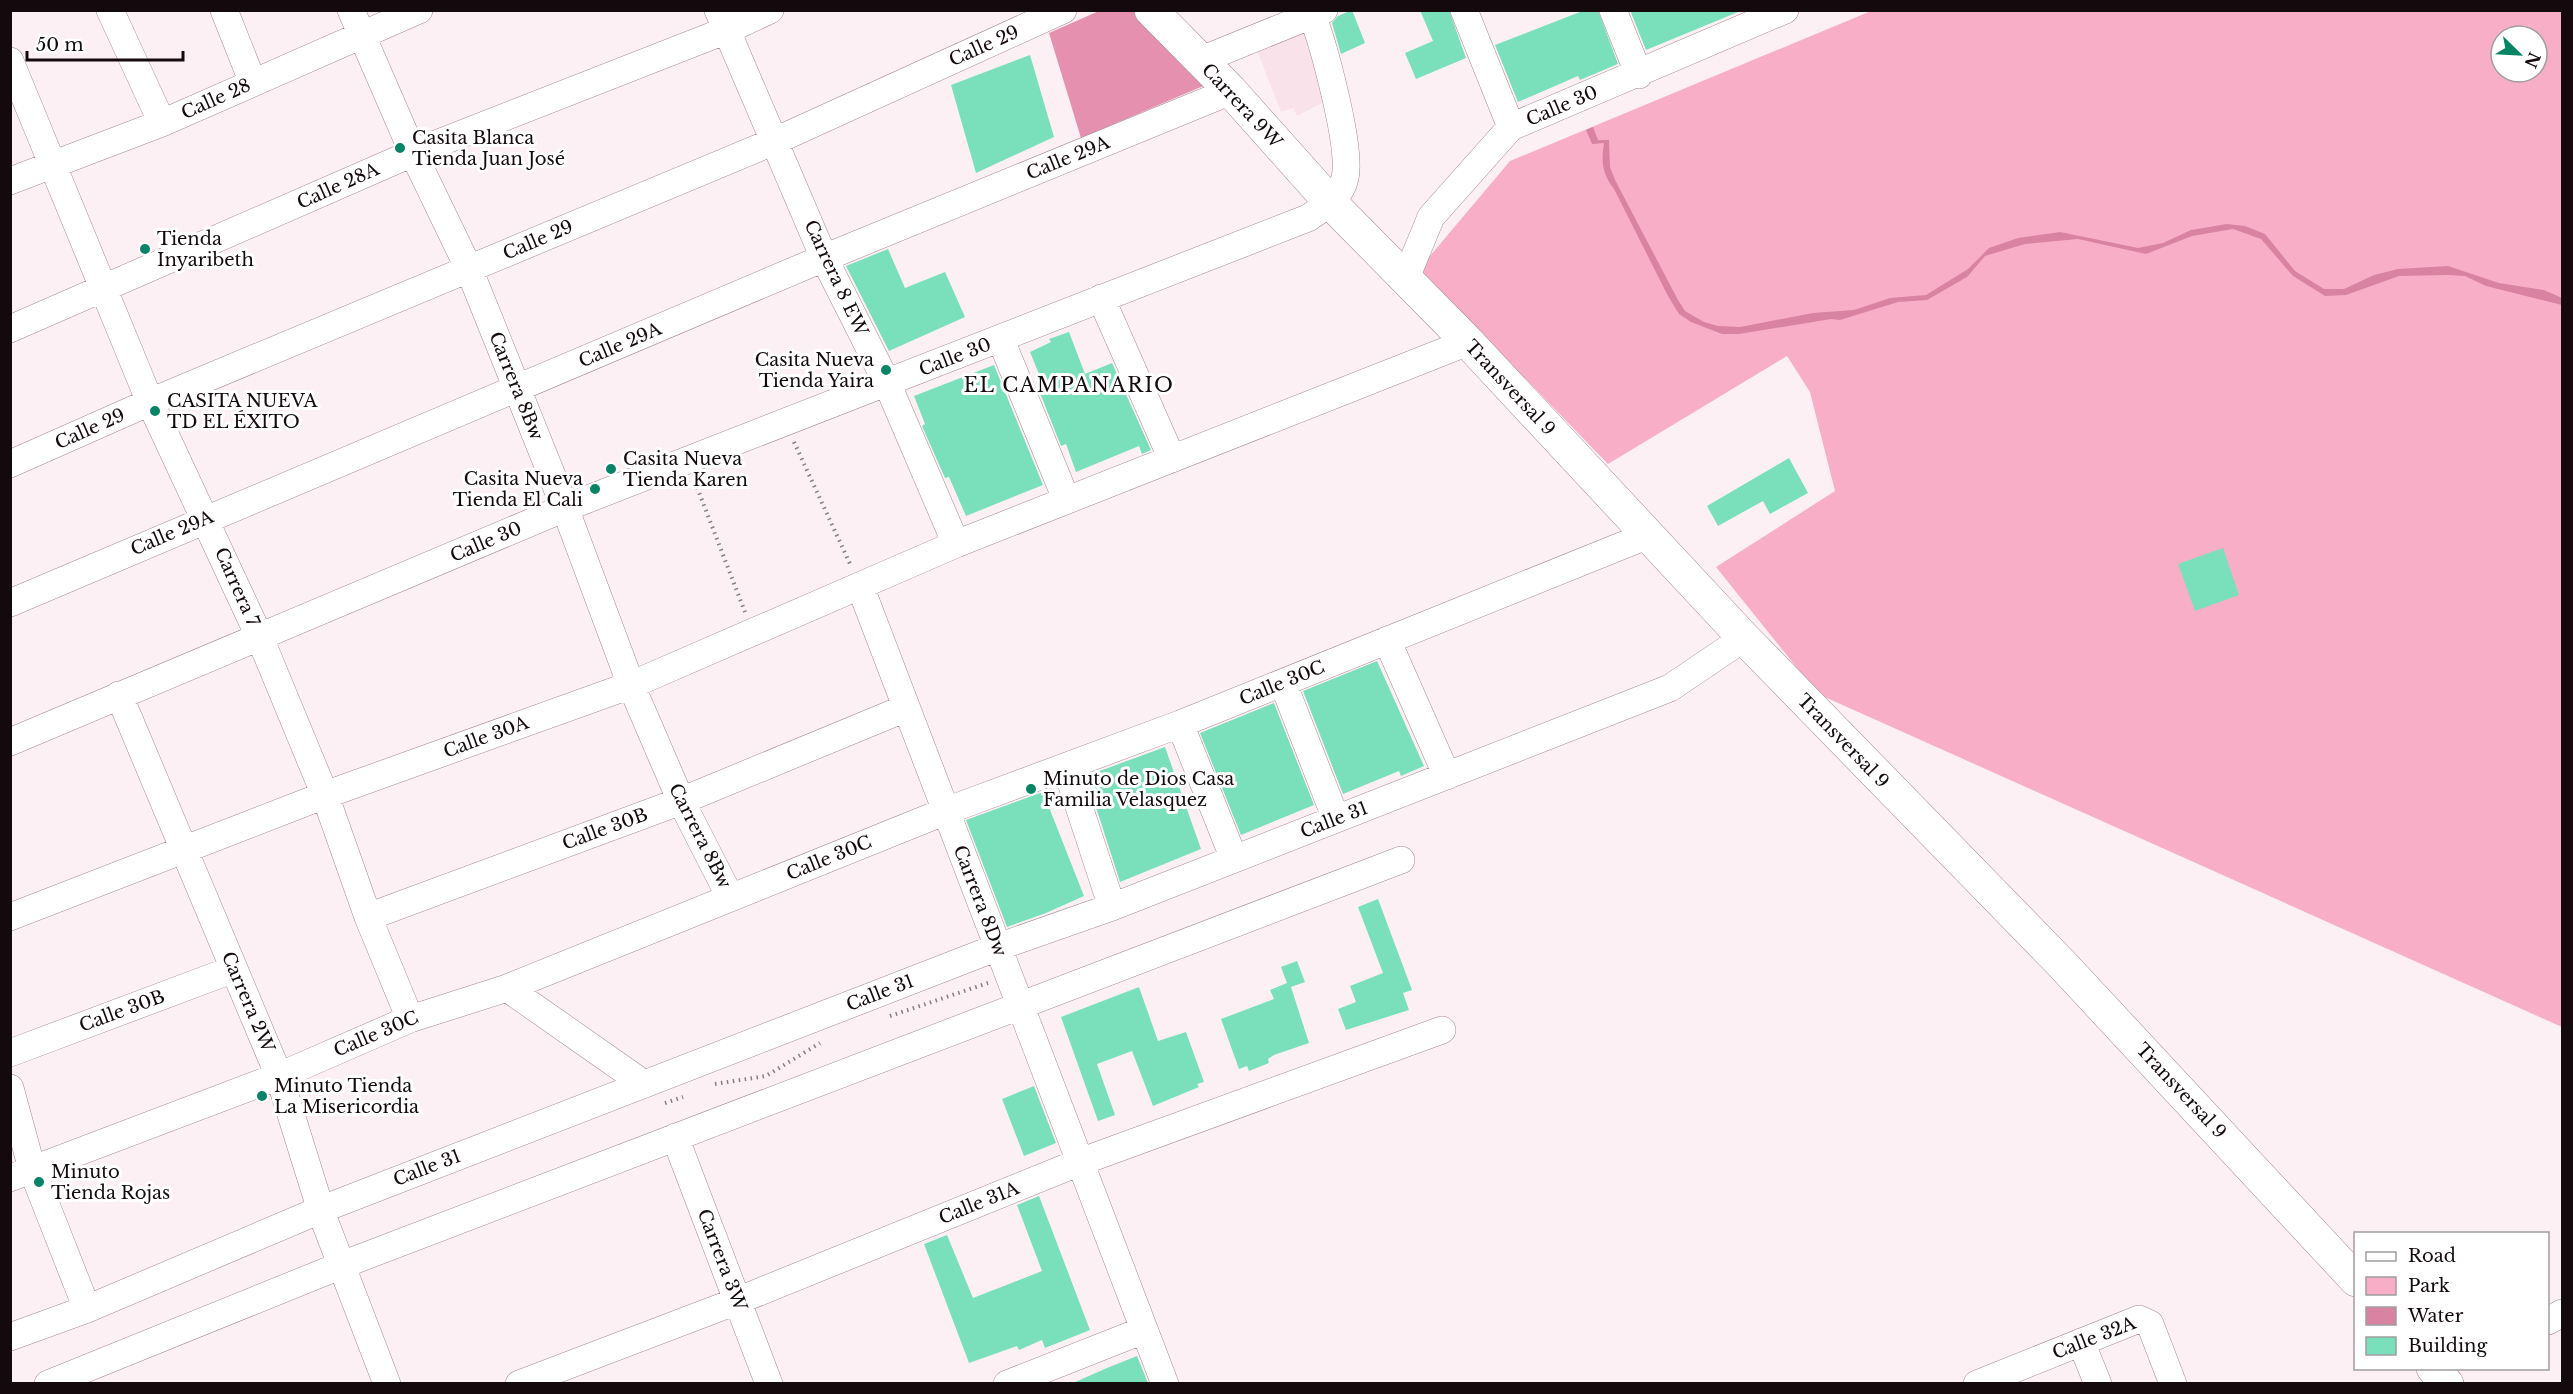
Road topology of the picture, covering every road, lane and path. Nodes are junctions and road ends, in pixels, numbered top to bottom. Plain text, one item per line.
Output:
1 (110, 10) edge
2 (224, 10) edge
3 (351, 10) edge
4 (419, 10) edge
5 (770, 10) edge
6 (1063, 10) edge
7 (1151, 10) edge
8 (1464, 10) edge
9 (1613, 10) edge
10 (1315, 12) edge
11 (1779, 12) edge
12 (722, 20) edge
13 (364, 35) junction
14 (10, 60) edge
15 (1199, 61) junction
16 (1639, 75) junction
17 (253, 83) junction
18 (1231, 91) junction
19 (162, 123) junction
20 (1511, 128) junction
21 (775, 141) junction
22 (413, 153) junction
23 (52, 164) junction
24 (10, 181) edge
25 (1331, 203) junction
26 (824, 258) junction
27 (469, 269) junction
28 (1406, 280) junction
29 (104, 289) junction
30 (1101, 298) junction
31 (10, 329) edge
32 (1001, 340) junction
33 (1468, 342) junction
34 (887, 383) junction
35 (517, 389) junction
36 (150, 402) junction
37 (785, 423) junction
38 (1172, 459) junction
39 (687, 462) junction
40 (10, 464) edge
41 (1066, 499) junction
42 (565, 508) junction
43 (206, 518) junction
44 (1646, 536) junction
45 (956, 544) junction
46 (860, 586) junction
47 (10, 603) edge
48 (753, 630) junction
49 (260, 638) junction
50 (1743, 638) junction
51 (1387, 640) junction
52 (1282, 683) junction
53 (631, 685) junction
54 (119, 694) junction
55 (906, 708) junction
56 (1180, 724) junction
57 (10, 742) edge
58 (1066, 767) junction
59 (1447, 776) junction
60 (325, 795) junction
61 (681, 801) junction
62 (946, 811) junction
63 (1336, 819) junction
64 (182, 848) junction
65 (1234, 859) junction
66 (1401, 860) dead end
67 (730, 897) junction
68 (1112, 907) junction
69 (10, 917) edge
70 (368, 917) junction
71 (998, 947) junction
72 (234, 969) junction
73 (507, 988) junction
74 (1021, 1008) junction
75 (410, 1019) junction
76 (1442, 1030) dead end
77 (10, 1053) edge
78 (279, 1076) junction
79 (644, 1084) junction
80 (10, 1088) edge
81 (675, 1137) junction
82 (1080, 1162) junction
83 (21, 1173) edge
84 (320, 1210) junction
85 (342, 1265) junction
86 (2354, 1279) edge
87 (737, 1301) junction
88 (87, 1309) junction
89 (1144, 1330) junction
90 (10, 1337) edge
91 (2081, 1342) junction
92 (48, 1383) edge
93 (387, 1383) edge
94 (519, 1383) edge
95 (769, 1383) edge
96 (1007, 1383) edge
97 (1165, 1383) edge
98 (1977, 1383) edge
99 (2098, 1383) edge
100 (2173, 1383) edge

1 - 19 street
2 - 17 street
3 - 13 street, Carrera 8Bw
4 - 13 street, Calle 28
5 - 12 street, Calle 28A
6 - 21 street, Calle 29
7 - 15 main road, Carrera 9W
8 - 20 street
9 - 16 street
10 - 15 street
10 - 25 street
11 - 16 street, Calle 30
12 - 21 street, Carrera 8 EW
12 - 22 street, Calle 28A
13 - 17 street, Calle 28
13 - 22 street, Carrera 8Bw
14 - 23 street, Carrera 7
15 - 18 main road, Carrera 9W
16 - 20 street, Calle 30
17 - 19 street, Calle 28
18 - 25 main road, Carrera 9W
18 - 26 street, Calle 29A
19 - 23 street, Calle 28
20 - 28 street, Calle 30
21 - 26 street, Carrera 8 EW
21 - 27 street, Calle 29
22 - 27 street, Carrera 8Bw
22 - 29 street, Calle 28A
23 - 24 street, Calle 28
23 - 29 street, Carrera 7
25 - 28 main road, Transversal 9
25 - 30 street, Calle 30
26 - 34 street, Carrera 8 EW
26 - 35 street, Calle 29A
27 - 35 street, Carrera 8Bw
27 - 36 street, Calle 29
28 - 33 main road, Transversal 9
29 - 31 street, Calle 28A
29 - 36 street, Carrera 7
30 - 32 street, Calle 30
30 - 38 street
32 - 34 street, Calle 30
32 - 41 street
33 - 38 street, Calle 30A
33 - 44 main road, Transversal 9
34 - 37 street, Calle 30
34 - 45 street, Carrera 8 EW
35 - 42 street, Carrera 8Bw
35 - 43 street, Calle 29A
36 - 40 street, Calle 29
36 - 43 street, Carrera 7
37 - 39 street, Calle 30
37 - 46 path
38 - 41 street, Calle 30A
39 - 42 street, Calle 30
39 - 48 path
41 - 45 street, Calle 30A
42 - 49 street, Calle 30
42 - 53 street, Carrera 8Bw
43 - 47 street, Calle 29A
43 - 49 street, Carrera 7
44 - 50 main road, Transversal 9
44 - 51 street, Calle 30C
45 - 46 street, Calle 30A
46 - 48 street, Calle 30A
46 - 55 street, Carrera 8Dw
48 - 53 street, Calle 30A
49 - 54 street, Calle 30
49 - 60 street, Carrera 7
50 - 59 street, Calle 31
50 - 86 main road, Transversal 9
51 - 52 street, Calle 30C
51 - 59 street
52 - 56 street, Calle 30C
52 - 63 street
53 - 60 street, Calle 30A
53 - 61 street, Carrera 8Bw
54 - 57 street, Calle 30
54 - 64 street, Carrera 2W
55 - 61 street, Calle 30B
55 - 62 street, Carrera 8Dw
56 - 58 street, Calle 30C
56 - 65 street
58 - 62 street, Calle 30C
58 - 68 street
59 - 63 street, Calle 31
60 - 64 street, Calle 30A
60 - 70 street, Carrera 7
61 - 67 street, Carrera 8Bw
61 - 70 street, Calle 30B
62 - 67 street, Calle 30C
62 - 71 street, Carrera 8Dw
63 - 65 street, Calle 31
64 - 69 street, Calle 30A
64 - 72 street, Carrera 2W
65 - 68 street, Calle 31
66 - 74 street
67 - 73 street, Calle 30C
68 - 71 street, Calle 31
70 - 75 street, Carrera 7
71 - 74 street, Carrera 8Dw
71 - 79 street, Calle 31
72 - 77 street, Calle 30B
72 - 78 street, Carrera 2W
73 - 75 street, Calle 30C
73 - 79 street
74 - 81 street
74 - 82 street, Carrera 8Dw
75 - 78 street, Calle 30C
76 - 82 street, Calle 31A
78 - 83 street, Calle 30C
78 - 84 street, Carrera 2W
79 - 84 street, Calle 31
80 - 83 street
81 - 85 street
81 - 87 street, Carrera 3W
82 - 87 street, Calle 31A
82 - 89 street, Carrera 8Dw
83 - 88 street
84 - 85 street, Carrera 2W
84 - 88 street, Calle 31
85 - 92 street
85 - 93 street, Carrera 2W
87 - 94 street, Calle 31A
87 - 95 street, Carrera 3W
88 - 90 street, Calle 31
89 - 96 street
89 - 97 street, Carrera 8Dw
91 - 98 street, Calle 32A
91 - 99 street
91 - 100 street, Calle 32A

